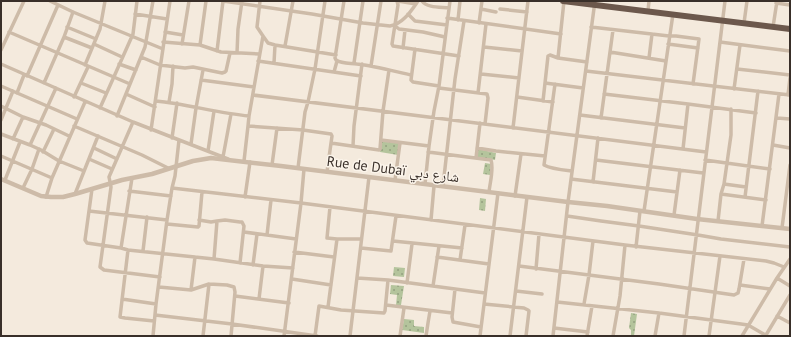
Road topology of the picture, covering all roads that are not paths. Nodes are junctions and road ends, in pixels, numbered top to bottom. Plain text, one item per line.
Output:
1 (23, 1) edge
2 (50, 1) edge
3 (62, 1) edge
4 (105, 1) edge
5 (137, 1) edge
6 (153, 1) edge
7 (170, 1) edge
8 (188, 1) edge
9 (206, 1) edge
10 (223, 1) edge
11 (260, 1) edge
12 (293, 1) edge
13 (325, 1) edge
14 (344, 1) edge
15 (363, 1) edge
16 (382, 1) edge
17 (398, 1) edge
18 (422, 1) edge
19 (450, 1) edge
20 (460, 1) edge
21 (482, 1) edge
22 (528, 1) edge
23 (564, 1) edge
24 (649, 1) edge
25 (725, 1) edge
26 (747, 1) edge
27 (242, 2) edge
28 (576, 2) edge
29 (777, 2) edge
30 (417, 3) edge
31 (595, 3) edge
32 (617, 4) edge
33 (790, 5) edge
34 (60, 6) junction
35 (260, 7) junction
36 (449, 8) junction
37 (481, 9) junction
38 (500, 9) dead end
39 (291, 11) junction
40 (648, 11) junction
41 (73, 12) junction
42 (496, 12) dead end
43 (527, 12) junction
44 (136, 14) junction
45 (408, 14) junction
46 (673, 14) junction
47 (323, 16) junction
48 (150, 17) junction
49 (447, 18) junction
50 (167, 19) junction
51 (341, 19) junction
52 (458, 20) junction
53 (464, 21) junction
54 (722, 21) junction
55 (360, 22) junction
56 (479, 23) junction
57 (744, 23) junction
58 (101, 24) junction
59 (378, 24) junction
60 (486, 24) junction
61 (394, 25) junction
62 (447, 25) junction
63 (67, 27) junction
64 (591, 27) junction
65 (773, 27) junction
66 (525, 29) junction
67 (790, 29) edge
68 (405, 30) junction
69 (613, 30) junction
70 (9, 32) junction
71 (165, 32) junction
72 (561, 34) junction
73 (652, 34) junction
74 (183, 35) junction
75 (132, 36) junction
76 (263, 36) junction
77 (669, 36) junction
78 (64, 37) junction
79 (445, 37) junction
80 (96, 39) junction
81 (3, 41) edge
82 (163, 42) junction
83 (720, 42) junction
84 (146, 43) junction
85 (94, 44) junction
86 (182, 44) junction
87 (668, 44) junction
88 (40, 45) junction
89 (200, 45) junction
90 (275, 45) junction
91 (740, 45) junction
92 (285, 46) junction
93 (484, 47) junction
94 (92, 48) junction
95 (403, 48) junction
96 (698, 48) junction
97 (163, 49) junction
98 (415, 49) junction
99 (1, 50) edge
100 (522, 51) junction
101 (790, 51) edge
102 (56, 52) junction
103 (217, 52) junction
104 (237, 52) junction
105 (318, 52) junction
106 (610, 52) junction
107 (230, 53) junction
108 (443, 53) junction
109 (259, 54) junction
110 (336, 55) junction
111 (459, 56) junction
112 (122, 57) junction
113 (141, 57) junction
114 (558, 58) junction
115 (649, 58) junction
116 (666, 60) junction
117 (258, 61) junction
118 (337, 61) junction
119 (587, 62) junction
120 (274, 63) junction
121 (354, 63) junction
122 (1, 64) edge
123 (119, 64) junction
124 (362, 64) junction
125 (160, 65) junction
126 (87, 66) junction
127 (173, 66) junction
128 (371, 66) junction
129 (315, 69) junction
130 (737, 69) junction
131 (136, 70) junction
132 (203, 70) junction
133 (389, 70) junction
134 (586, 70) junction
135 (334, 72) junction
136 (222, 73) junction
137 (607, 73) junction
138 (481, 74) junction
139 (411, 75) junction
140 (790, 75) edge
141 (26, 76) junction
142 (361, 76) junction
143 (113, 77) junction
144 (519, 78) junction
145 (790, 78) edge
146 (201, 80) junction
147 (663, 80) junction
148 (221, 82) junction
149 (44, 83) junction
150 (81, 83) junction
151 (545, 83) junction
152 (130, 84) junction
153 (555, 84) junction
154 (693, 84) junction
155 (1, 86) edge
156 (714, 86) junction
157 (254, 87) junction
158 (439, 87) junction
159 (56, 88) junction
160 (583, 88) junction
161 (734, 88) junction
162 (454, 89) junction
163 (758, 91) junction
164 (15, 92) junction
165 (478, 92) junction
166 (106, 93) junction
167 (126, 94) junction
168 (604, 94) junction
169 (779, 94) junction
170 (253, 95) junction
171 (789, 95) edge
172 (74, 97) junction
173 (517, 97) junction
174 (543, 100) junction
175 (156, 101) junction
176 (660, 101) junction
177 (85, 102) junction
178 (169, 102) junction
179 (308, 102) junction
180 (553, 102) junction
181 (177, 103) junction
182 (688, 104) junction
183 (1, 106) edge
184 (48, 106) junction
185 (155, 107) junction
186 (711, 107) junction
187 (6, 108) junction
188 (100, 108) junction
189 (196, 108) junction
190 (357, 108) junction
191 (731, 109) junction
192 (214, 111) junction
193 (383, 111) junction
194 (756, 113) junction
195 (231, 114) junction
196 (580, 115) junction
197 (117, 116) junction
198 (249, 116) junction
199 (23, 117) junction
200 (433, 117) junction
201 (601, 118) junction
202 (777, 118) junction
203 (77, 119) junction
204 (790, 119) edge
205 (1, 120) edge
206 (451, 120) junction
207 (133, 122) junction
208 (40, 123) junction
209 (480, 123) junction
210 (485, 124) junction
211 (656, 125) junction
212 (74, 126) junction
213 (248, 126) junction
214 (54, 128) junction
215 (277, 128) junction
216 (513, 128) junction
217 (685, 128) junction
218 (151, 130) junction
219 (303, 130) junction
220 (549, 132) junction
221 (1, 134) edge
222 (577, 135) junction
223 (69, 136) junction
224 (98, 136) junction
225 (172, 138) junction
226 (598, 138) junction
227 (13, 139) junction
228 (179, 140) junction
229 (381, 140) junction
230 (20, 142) junction
231 (331, 143) junction
232 (400, 143) junction
233 (191, 144) junction
234 (30, 145) junction
235 (653, 145) junction
236 (773, 145) junction
237 (352, 146) junction
238 (429, 146) junction
239 (123, 147) junction
240 (94, 148) junction
241 (477, 148) junction
242 (790, 148) edge
243 (39, 149) junction
244 (683, 149) junction
245 (208, 151) junction
246 (43, 152) junction
247 (428, 152) junction
248 (706, 152) junction
249 (521, 154) junction
250 (447, 155) junction
251 (1, 156) edge
252 (545, 156) junction
253 (223, 157) junction
254 (476, 158) junction
255 (89, 159) junction
256 (117, 159) junction
257 (229, 160) junction
258 (596, 160) junction
259 (705, 160) junction
260 (13, 161) junction
261 (60, 161) junction
262 (244, 161) junction
263 (250, 162) junction
264 (726, 163) junction
265 (272, 165) junction
266 (790, 165) edge
267 (175, 166) junction
268 (650, 166) junction
269 (749, 166) junction
270 (168, 168) junction
271 (298, 168) junction
272 (32, 169) junction
273 (112, 169) junction
274 (304, 169) junction
275 (770, 169) junction
276 (680, 170) junction
277 (84, 171) junction
278 (572, 171) junction
279 (327, 172) junction
280 (703, 172) junction
281 (369, 177) junction
282 (52, 178) junction
283 (132, 178) junction
284 (3, 179) edge
285 (571, 179) junction
286 (395, 180) junction
287 (593, 182) junction
288 (110, 183) junction
289 (425, 184) junction
290 (724, 184) junction
291 (434, 186) junction
292 (443, 186) junction
293 (746, 187) junction
294 (23, 188) junction
295 (172, 188) junction
296 (647, 188) junction
297 (92, 189) junction
298 (129, 191) junction
299 (202, 192) junction
300 (489, 192) junction
301 (678, 192) junction
302 (498, 193) junction
303 (75, 194) junction
304 (721, 194) junction
305 (46, 196) junction
306 (171, 196) junction
307 (515, 196) junction
308 (245, 197) junction
309 (527, 197) junction
310 (745, 197) junction
311 (271, 200) junction
312 (766, 200) junction
313 (568, 202) junction
314 (301, 203) junction
315 (785, 204) junction
316 (790, 205) edge
317 (330, 207) junction
318 (89, 211) junction
319 (642, 211) junction
320 (365, 212) junction
321 (107, 213) junction
322 (126, 214) junction
323 (674, 215) junction
324 (396, 216) junction
325 (567, 216) junction
326 (147, 217) junction
327 (697, 219) junction
328 (167, 220) junction
329 (199, 220) junction
330 (431, 220) junction
331 (217, 221) junction
332 (718, 221) junction
333 (167, 224) junction
334 (465, 225) junction
335 (639, 226) junction
336 (762, 226) junction
337 (494, 228) junction
338 (782, 228) junction
339 (790, 229) edge
340 (244, 232) junction
341 (522, 232) junction
342 (257, 234) junction
343 (539, 234) junction
344 (267, 235) junction
345 (696, 235) junction
346 (565, 238) junction
347 (296, 239) junction
348 (337, 239) junction
349 (361, 239) junction
350 (393, 241) junction
351 (593, 241) junction
352 (412, 244) junction
353 (103, 245) junction
354 (439, 246) junction
355 (625, 246) junction
356 (636, 247) junction
357 (790, 247) edge
358 (121, 248) junction
359 (361, 248) junction
360 (462, 248) junction
361 (128, 250) junction
362 (142, 251) junction
363 (294, 252) junction
364 (693, 253) junction
365 (163, 254) junction
366 (720, 256) junction
367 (195, 257) junction
368 (334, 257) junction
369 (437, 257) junction
370 (214, 259) junction
371 (744, 259) junction
372 (460, 260) junction
373 (789, 261) edge
374 (240, 264) junction
375 (489, 264) junction
376 (253, 265) junction
377 (263, 266) junction
378 (518, 266) junction
379 (784, 267) junction
380 (293, 268) junction
381 (536, 269) junction
382 (561, 272) junction
383 (125, 273) junction
384 (589, 275) junction
385 (160, 277) junction
386 (357, 278) junction
387 (777, 278) junction
388 (292, 280) junction
389 (388, 280) junction
390 (621, 280) junction
391 (406, 282) junction
392 (209, 284) junction
393 (331, 285) junction
394 (740, 285) junction
395 (433, 286) junction
396 (790, 286) edge
397 (159, 287) junction
398 (455, 289) junction
399 (689, 289) junction
400 (770, 289) junction
401 (191, 290) junction
402 (516, 291) junction
403 (485, 293) junction
404 (714, 293) junction
405 (542, 294) dead end
406 (790, 295) edge
407 (235, 296) junction
408 (259, 299) junction
409 (122, 300) junction
410 (557, 302) junction
411 (289, 303) junction
412 (156, 304) junction
413 (484, 304) junction
414 (584, 304) junction
415 (386, 306) junction
416 (592, 306) junction
417 (328, 308) junction
418 (404, 308) junction
419 (514, 308) junction
420 (618, 309) junction
421 (353, 311) junction
422 (430, 311) junction
423 (452, 313) junction
424 (659, 313) junction
425 (155, 315) junction
426 (686, 316) junction
427 (778, 316) junction
428 (711, 320) junction
429 (154, 321) junction
430 (205, 321) junction
431 (790, 323) edge
432 (232, 324) junction
433 (748, 325) junction
434 (481, 327) junction
435 (554, 328) junction
436 (285, 334) edge
437 (588, 334) edge
438 (153, 336) edge
439 (204, 336) edge
440 (230, 336) edge
441 (315, 336) edge
442 (350, 336) edge
443 (400, 336) edge
444 (426, 336) edge
445 (480, 336) edge
446 (510, 336) edge
447 (526, 336) edge
448 (553, 336) edge
449 (614, 336) edge
450 (618, 336) edge
451 (655, 336) edge
452 (684, 336) edge
453 (709, 336) edge
454 (742, 336) edge
455 (767, 336) edge

1 - 70 street
2 - 34 street
3 - 34 street
4 - 58 street
5 - 44 street
6 - 48 street
7 - 50 street
8 - 74 street
9 - 89 street
10 - 27 street
10 - 103 street
11 - 35 street
12 - 39 street
13 - 47 street
14 - 51 street
15 - 55 street
16 - 59 street
17 - 30 street
17 - 61 street
18 - 36 street
19 - 36 street
20 - 52 street
21 - 37 street
22 - 43 street
23 - 28 highway
23 - 72 street
24 - 40 street
25 - 54 street
26 - 57 street
27 - 35 street
27 - 104 street
28 - 31 highway
29 - 33 street
29 - 65 street
30 - 45 street
31 - 32 highway
31 - 64 street
32 - 40 highway
34 - 41 street
34 - 88 street
35 - 39 street
35 - 76 street
36 - 49 street
37 - 42 street
37 - 56 street
38 - 43 street
39 - 47 street
39 - 92 street
40 - 46 highway
41 - 58 street
41 - 63 street
43 - 66 street
44 - 48 street
44 - 75 street
45 - 61 street
45 - 62 street
46 - 54 highway
46 - 77 street
47 - 51 street
47 - 105 street
48 - 50 street
48 - 84 street
49 - 52 street
49 - 62 street
50 - 71 street
51 - 55 street
51 - 110 street
52 - 53 street
53 - 56 street
53 - 111 street
54 - 57 highway
54 - 83 street
55 - 59 street
55 - 121 street
56 - 60 street
57 - 65 highway
58 - 75 street
58 - 80 street
59 - 61 street
59 - 128 street
60 - 66 street
60 - 93 street
61 - 68 street
61 - 95 street
62 - 79 street
63 - 78 street
63 - 80 street
64 - 69 street
64 - 119 street
65 - 67 highway
66 - 72 street
66 - 100 street
68 - 79 street
68 - 95 street
69 - 73 street
69 - 106 street
70 - 81 street
70 - 88 street
71 - 74 street
71 - 82 street
72 - 114 street
73 - 77 street
73 - 115 street
74 - 86 street
75 - 84 street
75 - 112 street
76 - 90 street
76 - 109 street
77 - 87 street
77 - 96 street
78 - 94 street
78 - 102 street
79 - 108 street
80 - 85 street
81 - 99 street
82 - 86 street
82 - 97 street
83 - 91 street
83 - 156 street
84 - 97 street
84 - 113 street
85 - 94 street
85 - 112 street
86 - 89 street
87 - 96 street
87 - 116 street
88 - 102 street
88 - 141 street
89 - 103 street
90 - 92 street
90 - 120 street
91 - 101 street
91 - 130 street
92 - 105 street
93 - 100 street
93 - 138 street
94 - 126 street
95 - 98 street
96 - 154 street
97 - 125 street
98 - 108 street
98 - 139 street
100 - 144 street
102 - 126 street
102 - 149 street
103 - 107 street
104 - 107 street
104 - 109 street
105 - 110 street
105 - 129 street
106 - 115 street
106 - 137 street
107 - 136 street
108 - 111 street
108 - 158 street
109 - 117 street
110 - 118 street
111 - 162 street
112 - 123 street
113 - 125 street
113 - 131 street
114 - 119 street
114 - 151 street
115 - 116 street
116 - 147 street
117 - 120 street
117 - 157 street
118 - 121 street
118 - 135 street
119 - 134 street
120 - 129 street
121 - 124 street
122 - 141 street
123 - 131 street
123 - 143 street
124 - 128 street
124 - 142 street
125 - 127 street
125 - 175 street
126 - 143 street
126 - 150 street
127 - 132 street
127 - 178 street
128 - 133 street
129 - 135 street
129 - 179 street
130 - 140 street
130 - 161 street
131 - 152 street
132 - 136 street
132 - 146 street
133 - 139 street
133 - 193 street
134 - 137 street
134 - 160 street
135 - 142 street
136 - 148 street
137 - 147 street
137 - 168 street
138 - 144 street
138 - 165 street
139 - 158 street
141 - 149 street
141 - 164 street
142 - 190 street
143 - 152 street
143 - 166 street
144 - 173 street
145 - 171 street
146 - 148 street
146 - 189 street
147 - 154 street
147 - 176 street
148 - 157 street
149 - 159 street
150 - 166 street
150 - 172 street
151 - 153 street
151 - 174 street
152 - 167 street
153 - 160 street
153 - 180 street
154 - 156 street
155 - 164 street
156 - 161 street
156 - 186 street
157 - 170 street
158 - 162 street
158 - 200 street
159 - 172 street
159 - 184 street
160 - 196 street
161 - 163 street
162 - 165 street
162 - 206 street
163 - 169 street
163 - 194 street
164 - 184 street
164 - 187 street
165 - 210 street
166 - 188 street
167 - 185 street
167 - 197 street
168 - 176 street
168 - 201 street
169 - 171 street
169 - 202 street
170 - 179 street
170 - 198 street
172 - 177 street
173 - 174 street
173 - 216 street
174 - 180 street
175 - 178 street
175 - 185 street
176 - 182 street
176 - 211 street
177 - 188 street
177 - 203 street
178 - 181 street
179 - 190 street
179 - 219 street
180 - 220 street
181 - 189 street
181 - 225 street
182 - 186 street
182 - 217 street
183 - 187 street
184 - 203 street
184 - 208 street
185 - 218 street
186 - 191 street
186 - 248 street
187 - 199 street
187 - 205 street
188 - 197 street
189 - 192 street
189 - 233 street
190 - 193 street
190 - 237 street
191 - 194 street
191 - 264 street
192 - 195 street
192 - 245 street
193 - 200 street
193 - 229 street
194 - 269 street
195 - 198 street
195 - 253 street
196 - 201 street
196 - 222 street
197 - 207 street
198 - 213 street
199 - 208 street
199 - 227 street
200 - 206 street
200 - 238 street
201 - 211 street
202 - 204 street
202 - 236 street
203 - 212 street
206 - 209 street
206 - 250 street
207 - 218 street
207 - 239 street
208 - 214 street
208 - 234 street
209 - 210 street
209 - 241 street
210 - 216 street
211 - 217 street
211 - 235 street
212 - 223 street
212 - 224 street
213 - 215 street
213 - 262 street
214 - 223 street
214 - 246 street
215 - 219 street
215 - 265 street
216 - 220 street
217 - 244 street
218 - 225 street
219 - 231 street
219 - 271 street
220 - 222 street
220 - 252 street
221 - 227 street
222 - 226 street
222 - 278 street
223 - 261 street
224 - 239 street
224 - 240 street
225 - 228 street
226 - 235 street
226 - 258 street
227 - 230 street
228 - 233 street
228 - 267 street
229 - 232 street
229 - 237 street
230 - 234 street
230 - 260 street
231 - 237 street
231 - 279 street
232 - 238 street
232 - 286 street
233 - 245 street
234 - 243 street
235 - 244 street
235 - 268 street
236 - 242 street
236 - 275 street
238 - 247 street
239 - 256 street
239 - 270 street
240 - 255 street
240 - 256 street
241 - 249 street
241 - 254 street
243 - 246 street
243 - 272 street
244 - 248 street
245 - 253 street
246 - 261 street
247 - 250 street
247 - 289 street
248 - 259 street
249 - 252 street
249 - 307 street
250 - 254 street
250 - 292 street
251 - 260 street
252 - 278 street
253 - 257 street
254 - 300 street
255 - 273 street
255 - 277 street
256 - 273 street
257 - 262 street, Rue de Dubaï شارع دبي
257 - 267 street, Rue de Dubaï شارع دبي
258 - 268 street
258 - 287 street
259 - 264 street
259 - 280 street
260 - 272 street
260 - 284 street
261 - 277 street
261 - 282 street
262 - 263 street, Rue de Dubaï شارع دبي
263 - 265 street, Rue de Dubaï شارع دبي
263 - 308 street
264 - 269 street
264 - 290 street
265 - 271 street, Rue de Dubaï شارع دبي
266 - 315 street
267 - 270 street, Rue de Dubaï شارع دبي
267 - 295 street
268 - 276 street
268 - 296 street
269 - 275 street
269 - 293 street
270 - 283 street, Rue de Dubaï شارع دبي
271 - 274 street, Rue de Dubaï شارع دبي
272 - 282 street
272 - 294 street
273 - 288 street
274 - 279 street, Rue de Dubaï شارع دبي
274 - 314 street
275 - 312 street
276 - 280 street
276 - 301 street
277 - 303 street
278 - 285 street
279 - 281 street, Rue de Dubaï شارع دبي
280 - 327 street
281 - 286 street, Rue de Dubaï شارع دبي
281 - 320 street
282 - 305 street
283 - 288 street, Rue de Dubaï شارع دبي
283 - 298 street
284 - 294 street, Rue de Dubaï شارع دبي
285 - 287 street
285 - 313 street
286 - 289 street, Rue de Dubaï شارع دبي
287 - 296 street
288 - 297 street, Rue de Dubaï شارع دبي
288 - 321 street
289 - 291 street, Rue de Dubaï شارع دبي
290 - 293 street
290 - 304 street
291 - 292 street, Rue de Dubaï شارع دبي
291 - 330 street
292 - 300 street, Rue de Dubaï شارع دبي
293 - 310 street
294 - 305 street, Rue de Dubaï شارع دبي
295 - 299 street
295 - 306 street
296 - 301 street
296 - 319 street
297 - 303 street, Rue de Dubaï شارع دبي
297 - 318 street
298 - 306 street
298 - 322 street
299 - 308 street
299 - 329 street
300 - 302 street, Rue de Dubaï شارع دبي
301 - 323 street
302 - 307 street, Rue de Dubaï شارع دبي
302 - 337 street
303 - 305 street, Rue de Dubaï شارع دبي
304 - 310 street
304 - 332 street
306 - 328 street
307 - 309 street, Rue de Dubaï شارع دبي
308 - 311 street
309 - 313 street, Rue de Dubaï شارع دبي
309 - 341 street
310 - 312 street
311 - 314 street
311 - 344 street
312 - 336 street
313 - 319 street, Rue de Dubaï شارع دبي
313 - 325 street
314 - 317 street
314 - 347 street
315 - 316 street
315 - 338 street
317 - 320 street
317 - 348 street
318 - 321 street
318 - 353 street
319 - 323 street, Rue de Dubaï شارع دبي
319 - 335 street
320 - 324 street
320 - 349 street
321 - 322 street
321 - 353 street
322 - 326 street
322 - 358 street
323 - 327 street, Rue de Dubaï شارع دبي
324 - 330 street
324 - 350 street
325 - 335 street
325 - 346 street
326 - 328 street
326 - 362 street
327 - 332 street, Rue de Dubaï شارع دبي
327 - 345 street
328 - 333 street
329 - 331 street
329 - 333 street
330 - 334 street
331 - 340 street
331 - 370 street
332 - 336 street, Rue de Dubaï شارع دبي
333 - 365 street
334 - 337 street
334 - 360 street
335 - 345 street
335 - 356 street
336 - 338 street, Rue de Dubaï شارع دبي
337 - 341 street
337 - 375 street
338 - 339 street, Rue de Dubaï شارع دبي
340 - 342 street
340 - 374 street
341 - 343 street
341 - 378 street
342 - 344 street
342 - 376 street
343 - 346 street
343 - 381 street
344 - 347 street
345 - 357 street
345 - 364 street
346 - 351 street
346 - 382 street
347 - 363 street
348 - 349 street
348 - 368 street
349 - 359 street
350 - 352 street
350 - 359 street
351 - 355 street
351 - 384 street
352 - 354 street
352 - 391 street
353 - 358 street
353 - 383 street
354 - 360 street
354 - 369 street
355 - 356 street
355 - 390 street
356 - 364 street
358 - 361 street
359 - 386 street
360 - 372 street
361 - 362 street
361 - 383 street
362 - 365 street
363 - 368 street
363 - 380 street
364 - 366 street
364 - 399 street
365 - 367 street
365 - 385 street
366 - 371 street
366 - 404 street
367 - 370 street
367 - 401 street
368 - 393 street
369 - 372 street
369 - 395 street
370 - 374 street
371 - 379 street
371 - 394 street
372 - 375 street
373 - 379 street
374 - 376 street
375 - 403 street
376 - 377 street
377 - 380 street
377 - 408 street
378 - 381 street
378 - 402 street
379 - 387 street
380 - 388 street
381 - 382 street
382 - 384 street
382 - 410 street
383 - 385 street
383 - 409 street
384 - 390 street
384 - 414 street
385 - 397 street
386 - 389 street
386 - 421 street
387 - 396 street
387 - 400 street
388 - 393 street
388 - 411 street
389 - 391 street
389 - 415 street
390 - 399 street
390 - 420 street
391 - 395 street
392 - 401 street
392 - 407 street
392 - 430 street
393 - 417 street
394 - 400 street
394 - 404 street
395 - 398 street
397 - 401 street
397 - 412 street
398 - 403 street
398 - 423 street
399 - 404 street
399 - 426 street
400 - 433 street
402 - 405 street
402 - 419 street
403 - 413 street
404 - 428 street
406 - 427 street
407 - 408 street
407 - 432 street
408 - 411 street
409 - 412 street
409 - 429 street
410 - 414 street
410 - 435 street
411 - 436 street
412 - 425 street
413 - 419 street
413 - 434 street
414 - 416 street
415 - 418 street
415 - 421 street
416 - 420 street
416 - 437 street
417 - 421 street
417 - 441 street
418 - 422 street
418 - 443 street
419 - 446 street
419 - 447 street
420 - 424 street
420 - 449 street
421 - 442 street
422 - 423 street
422 - 444 street
423 - 434 street
424 - 426 street
424 - 451 street
425 - 429 street
425 - 430 street
426 - 428 street
426 - 452 street
427 - 431 street
427 - 455 street
428 - 433 street
428 - 453 street
429 - 438 street
430 - 432 street
430 - 439 street
432 - 436 street
432 - 440 street
433 - 454 street
433 - 455 street
434 - 445 street
435 - 437 street
435 - 448 street
436 - 441 street
449 - 450 street

